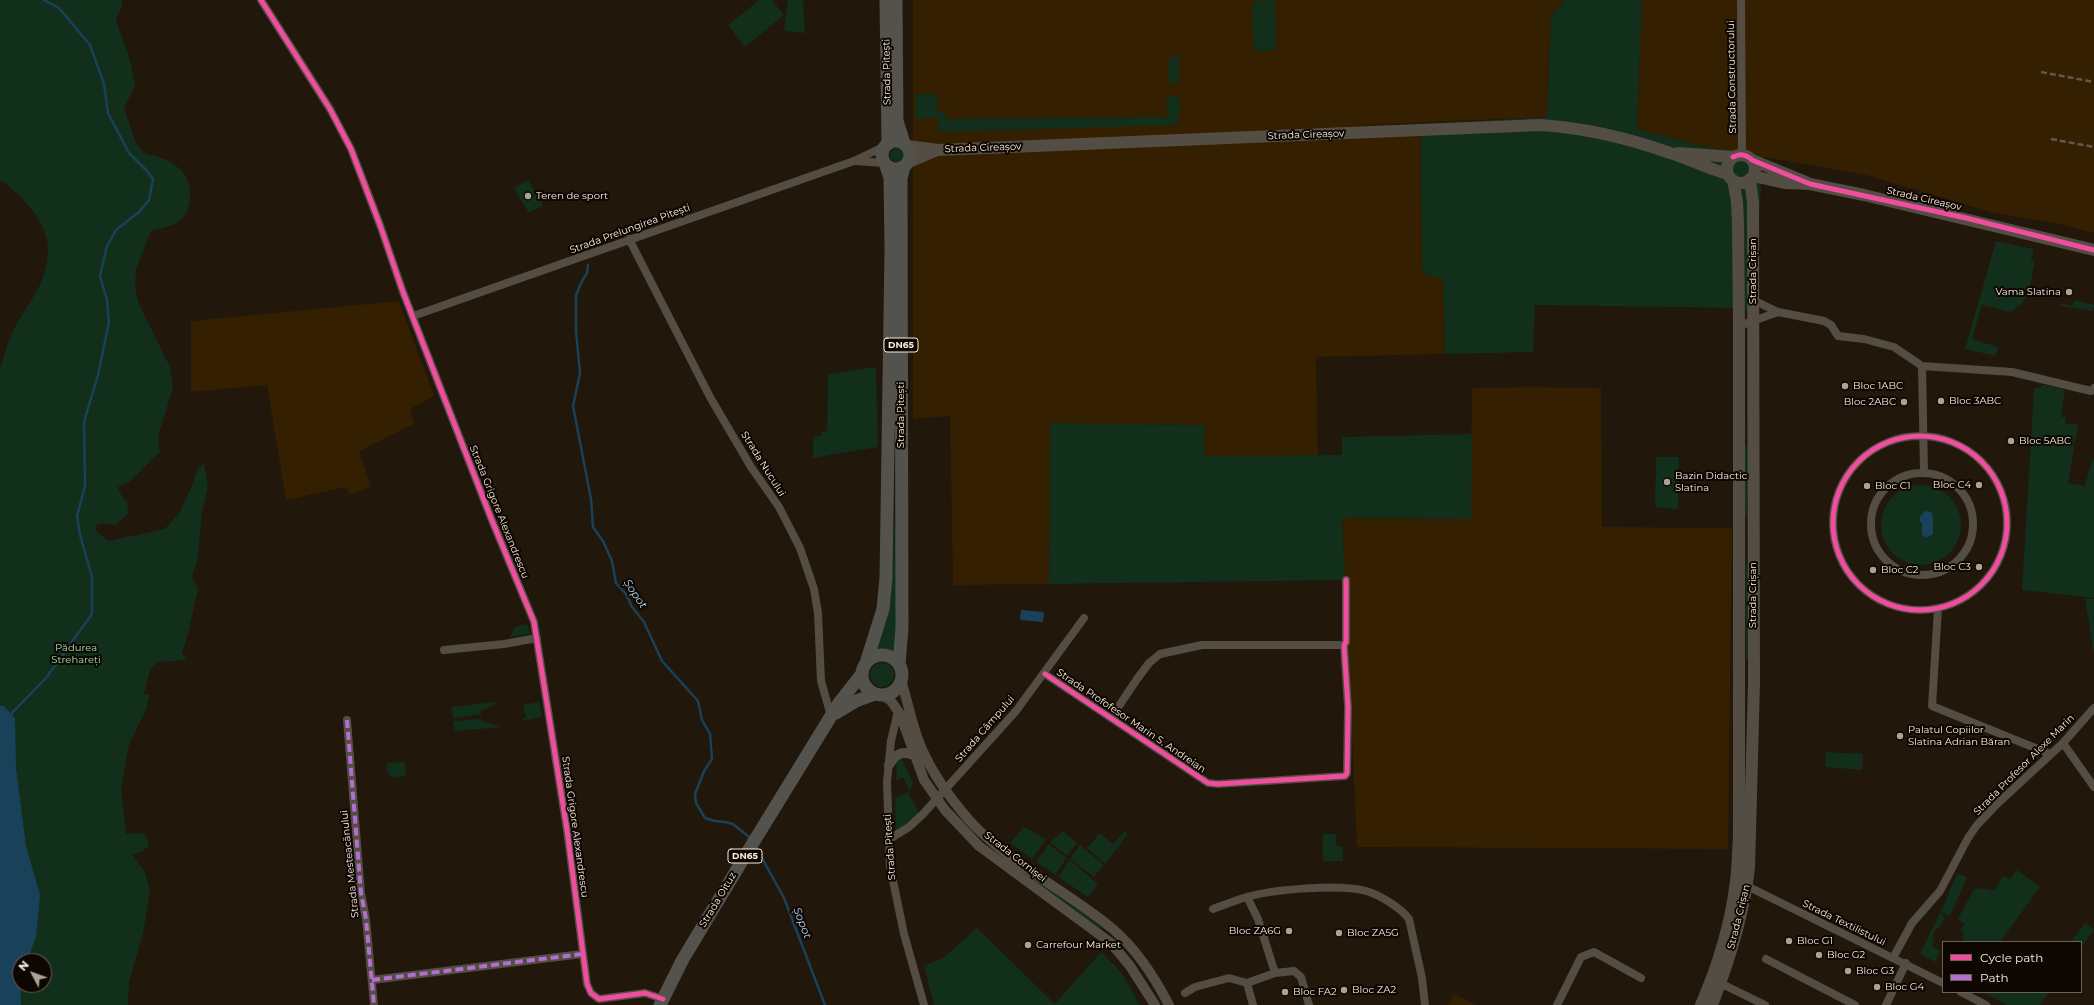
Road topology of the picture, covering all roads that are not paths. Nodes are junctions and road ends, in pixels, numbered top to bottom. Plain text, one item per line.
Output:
1 (261, 0) edge
2 (886, 0) edge
3 (896, 0) edge
4 (1741, 0) edge
5 (905, 144) junction
6 (886, 145) junction
7 (938, 150) junction
8 (1671, 153) junction
9 (1742, 157) junction
10 (854, 161) junction
11 (885, 164) junction
12 (907, 164) junction
13 (1730, 177) junction
14 (1752, 178) junction
15 (1810, 184) junction
16 (629, 239) junction
17 (2094, 250) edge
18 (1753, 300) junction
19 (1778, 312) junction
20 (413, 316) junction
21 (1752, 322) junction
22 (1739, 326) junction
23 (895, 351) junction
24 (1922, 366) junction
25 (2094, 388) edge
26 (1923, 436) junction
27 (1924, 472) junction
28 (1346, 580) dead end
29 (1938, 608) junction
30 (1084, 618) dead end
31 (537, 638) junction
32 (1344, 645) junction
33 (444, 650) dead end
34 (867, 660) junction
35 (899, 664) junction
36 (1045, 674) junction
37 (861, 675) junction
38 (902, 680) junction
39 (879, 694) junction
40 (2094, 708) edge
41 (898, 711) junction
42 (831, 716) junction
43 (1110, 718) junction
44 (346, 720) dead end
45 (2063, 743) junction
46 (2050, 754) junction
47 (914, 755) junction
48 (889, 765) junction
49 (2094, 787) edge
50 (946, 790) junction
51 (937, 800) junction
52 (888, 840) junction
53 (1736, 881) junction
54 (1747, 887) junction
55 (1247, 896) junction
56 (1213, 909) dead end
57 (582, 954) junction
58 (1893, 958) junction
59 (1766, 959) dead end
60 (1906, 963) junction
61 (1148, 970) junction
62 (1275, 973) junction
63 (1138, 976) junction
64 (1641, 978) dead end
65 (372, 980) junction
66 (1942, 981) edge
67 (1247, 983) junction
68 (1720, 983) junction
69 (1185, 993) dead end
70 (1963, 993) edge
71 (599, 998) junction
72 (662, 1002) edge
73 (374, 1005) edge
74 (592, 1005) edge
75 (924, 1005) edge
76 (1155, 1005) edge
77 (1169, 1005) edge
78 (1253, 1005) edge
79 (1309, 1005) edge
80 (1425, 1005) edge
81 (1557, 1005) edge
82 (1701, 1005) edge
83 (1712, 1005) edge
84 (1765, 1005) edge
85 (1855, 1005) edge
86 (1886, 1005) edge
87 (1986, 1005) edge

1 - 20 street, Strada Grigore Alexandrescu
2 - 6 main road, Strada Pitești / DN65
3 - 5 main road, Strada Pitești / DN65
4 - 9 street, Strada Constructorului
5 - 6 main road
5 - 7 main road, Strada Cireașov
5 - 12 main road, Strada Pitești / DN65
6 - 10 street, Strada Prelungirea Pitești
6 - 11 main road, Strada Pitești / DN65
7 - 8 main road, Strada Cireașov
7 - 12 main road, Strada Cireașov
8 - 9 main road, Strada Cireașov
8 - 13 main road, Strada Cireașov
9 - 13 main road
9 - 14 main road
9 - 15 main road, Strada Cireașov
10 - 11 street, Strada Prelungirea Pitești
10 - 16 street, Strada Prelungirea Pitești
11 - 12 main road
11 - 23 main road, Strada Pitești / DN65
12 - 23 main road, Strada Pitești / DN65
13 - 14 main road
13 - 22 main road, Strada Crișan
14 - 15 main road, Strada Cireașov
14 - 18 main road, Strada Crișan
15 - 17 main road, Strada Cireașov
16 - 20 street, Strada Prelungirea Pitești
16 - 42 street, Strada Nucului
18 - 19 street
18 - 21 main road, Strada Crișan
19 - 21 street
19 - 24 street
20 - 31 street, Strada Grigore Alexandrescu
21 - 22 street
21 - 54 main road, Strada Crișan
22 - 53 main road, Strada Crișan
23 - 34 main road, Strada Pitești / DN65
23 - 35 main road, Strada Pitești / DN65
24 - 25 street
24 - 26 street
26 - 27 street
26 - 29 street
26 - 29 street
27 - 27 street
28 - 32 street, Strada Profofesor Marin S. Andreian
29 - 46 street
30 - 36 street, Strada Câmpului
31 - 33 street
31 - 57 street, Strada Grigore Alexandrescu
32 - 43 street, Strada Profofesor Marin S. Andreian
32 - 43 street, Strada Profofesor Marin S. Andreian
34 - 35 main road
34 - 37 main road
35 - 38 main road
36 - 43 street, Strada Profofesor Marin S. Andreian
36 - 50 street, Strada Câmpului
37 - 39 main road
37 - 42 main road, Strada Oituz / DN65
38 - 39 main road
38 - 50 street, Strada Cornișei
39 - 41 street, Strada Cornișei
39 - 42 main road, Strada Oituz / DN65
40 - 45 street, Strada Profesor Alexe Marin
41 - 47 street, Strada Cornișei
41 - 48 street, Strada Pitești
42 - 72 main road, Strada Oituz / DN65
44 - 65 street, Strada Mesteacănului
45 - 46 street, Strada Profesor Alexe Marin
45 - 49 street
46 - 58 street, Strada Profesor Alexe Marin
47 - 48 street
47 - 51 street, Strada Cornișei
48 - 52 street, Strada Pitești
50 - 51 street, Strada Câmpului
50 - 61 street, Strada Cornișei
51 - 52 street, Strada Câmpului
51 - 63 street, Strada Cornișei
52 - 75 street, Strada Pitești
53 - 54 street, Strada Textilistului
53 - 82 main road, Strada Crișan
54 - 58 street, Strada Textilistului
54 - 68 main road, Strada Crișan
55 - 56 street
55 - 62 street
55 - 80 street
57 - 65 street
57 - 71 street, Strada Grigore Alexandrescu
58 - 60 street, Strada Textilistului
59 - 85 street
60 - 66 street, Strada Textilistului
60 - 86 street
61 - 63 street
61 - 77 street, Strada Cornișei
62 - 67 street
62 - 79 street
63 - 76 street, Strada Cornișei
64 - 81 street
65 - 73 street, Strada Mesteacănului
67 - 69 street
67 - 78 street
68 - 83 main road, Strada Crișan
68 - 84 street
70 - 87 street
71 - 72 street
71 - 74 street

